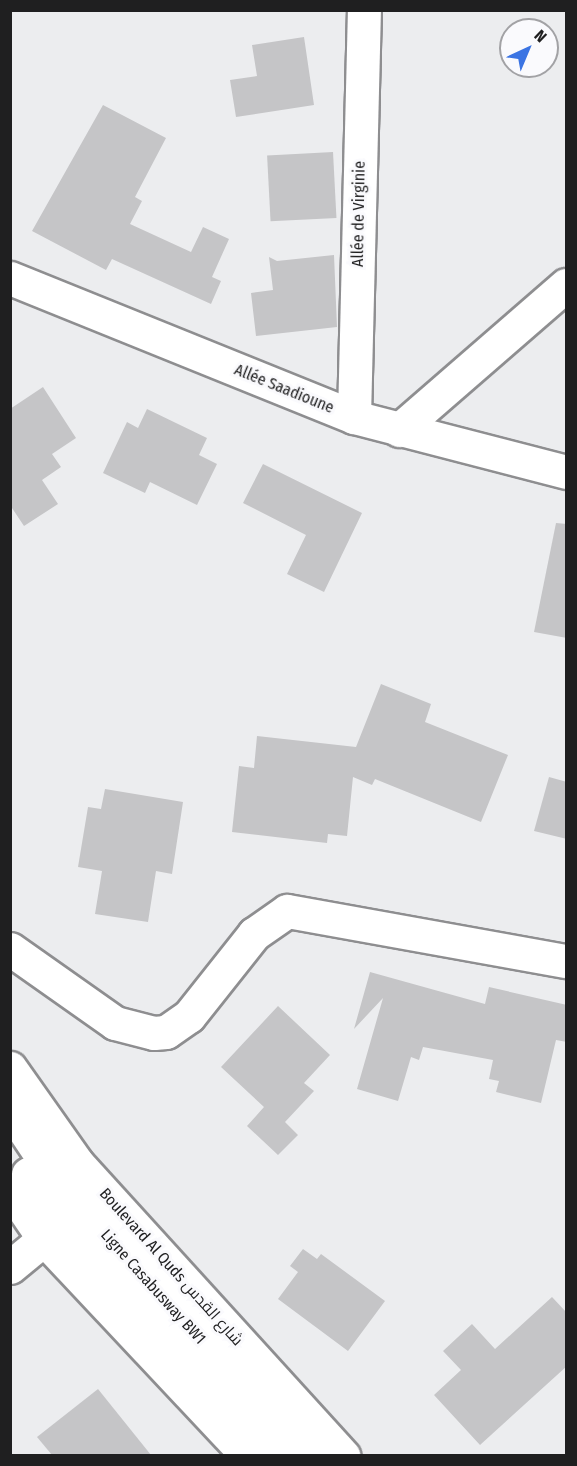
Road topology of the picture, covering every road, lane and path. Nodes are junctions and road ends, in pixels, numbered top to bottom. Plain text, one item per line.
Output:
1 (364, 10) edge
2 (10, 278) edge
3 (567, 285) edge
4 (354, 417) junction
5 (399, 430) junction
6 (567, 472) edge
7 (10, 950) edge
8 (567, 961) edge
9 (10, 1068) edge
10 (10, 1109) edge
11 (10, 1148) edge
12 (10, 1188) edge
13 (44, 1239) junction
14 (10, 1267) edge
15 (248, 1455) edge
16 (276, 1455) edge
17 (307, 1455) edge
18 (344, 1455) edge

1 - 4 street, Allée de Virginie
2 - 4 street, Allée Saadioune
3 - 5 street
4 - 5 street, Allée Saadioune
5 - 6 street, Allée Saadioune
7 - 8 street
9 - 18 street, Boulevard Al Quds شارع القدس
10 - 17 street, Ligne Casabusway BW1
11 - 16 street, Ligne Casabusway BW1
12 - 13 street
13 - 14 street
13 - 15 street

